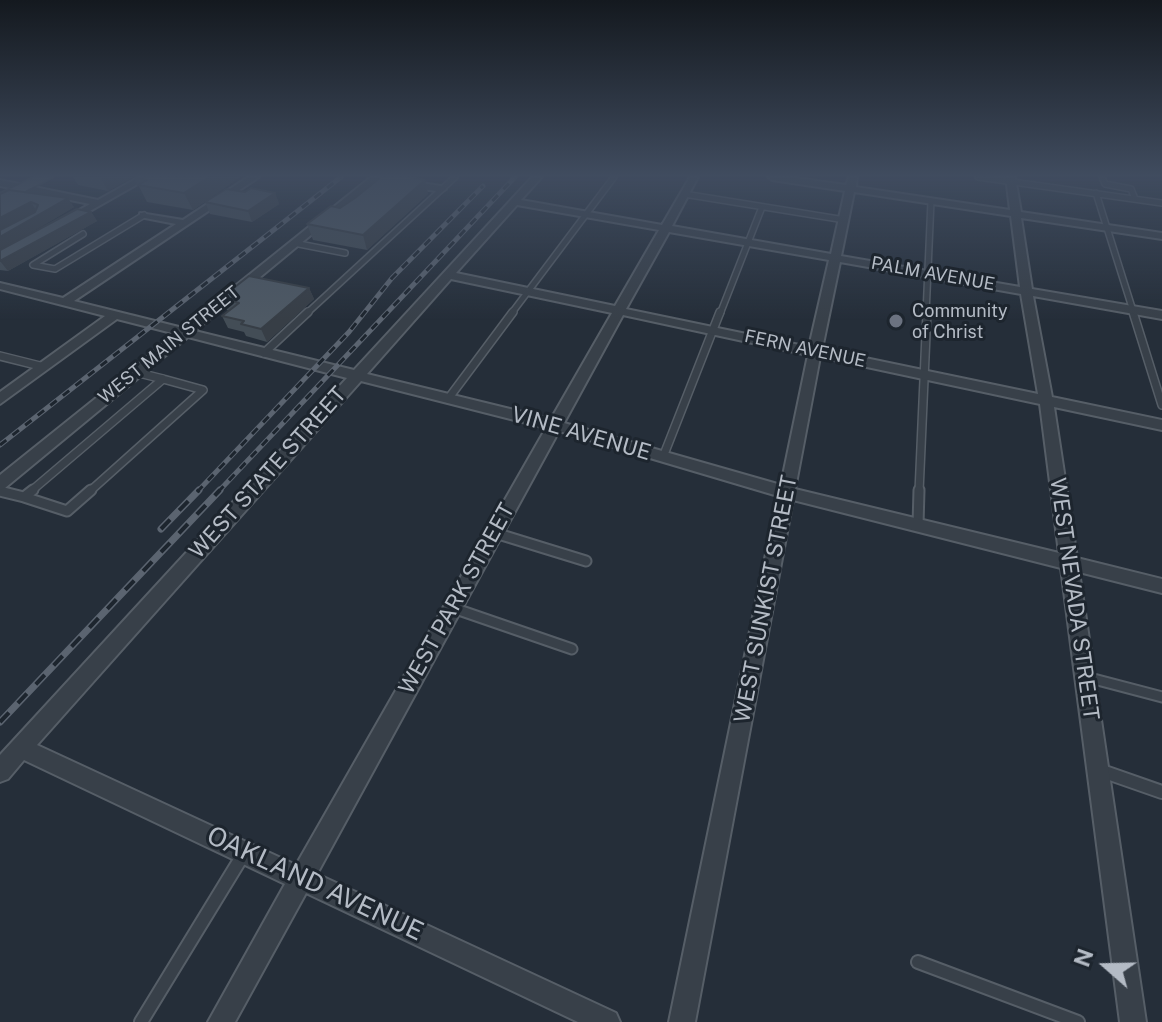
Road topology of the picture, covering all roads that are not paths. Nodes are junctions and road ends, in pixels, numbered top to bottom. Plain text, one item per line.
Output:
1 (128, 225) edge
2 (182, 225) edge
3 (318, 225) edge
4 (402, 225) edge
5 (494, 225) edge
6 (577, 225) edge
7 (646, 225) edge
8 (667, 225) edge
9 (755, 225) edge
10 (844, 225) edge
11 (930, 225) edge
12 (1018, 225) edge
13 (1091, 225) edge
14 (1106, 227) junction
15 (665, 228) junction
16 (83, 234) dead end
17 (1162, 236) edge
18 (748, 242) junction
19 (294, 243) junction
20 (345, 253) dead end
21 (837, 258) junction
22 (928, 274) junction
23 (448, 275) junction
24 (0, 286) edge
25 (1026, 290) junction
26 (527, 292) junction
27 (65, 302) junction
28 (1132, 309) junction
29 (619, 311) junction
30 (1162, 315) edge
31 (113, 316) junction
32 (713, 330) junction
33 (183, 333) junction
34 (815, 350) junction
35 (264, 353) junction
36 (0, 356) edge
37 (44, 367) junction
38 (135, 372) junction
39 (924, 374) junction
40 (356, 375) junction
41 (163, 379) junction
42 (0, 399) edge
43 (448, 399) junction
44 (1046, 400) junction
45 (1162, 405) edge
46 (554, 425) junction
47 (1162, 425) edge
48 (663, 457) junction
49 (0, 484) edge
50 (0, 491) edge
51 (787, 493) junction
52 (24, 497) junction
53 (918, 525) junction
54 (494, 533) junction
55 (586, 561) dead end
56 (1069, 563) junction
57 (1162, 586) edge
58 (452, 608) junction
59 (572, 649) dead end
60 (1085, 676) junction
61 (1162, 697) edge
62 (21, 748) junction
63 (1098, 770) junction
64 (0, 771) edge
65 (1162, 792) edge
66 (245, 851) junction
67 (302, 877) junction
68 (918, 962) dead end
69 (141, 1022) edge
70 (221, 1022) edge
71 (607, 1022) edge
72 (682, 1022) edge
73 (1078, 1022) edge
74 (1133, 1022) edge

1 - 16 lane
2 - 27 street
3 - 19 street, WEST MAIN STREET
4 - 35 lane
5 - 23 street, WEST STATE STREET
6 - 26 lane
7 - 15 street, PALM AVENUE
8 - 15 street, WEST PARK STREET
9 - 18 lane
10 - 21 street, WEST SUNKIST STREET
11 - 22 lane
12 - 25 street, WEST NEVADA STREET
13 - 14 street
14 - 17 street
14 - 28 lane
15 - 18 street, PALM AVENUE
15 - 29 street, WEST PARK STREET
18 - 21 street, PALM AVENUE
18 - 32 lane
19 - 20 lane
19 - 33 street, WEST MAIN STREET
21 - 22 street, PALM AVENUE
21 - 34 street, WEST SUNKIST STREET
22 - 25 street, PALM AVENUE
22 - 39 lane
23 - 26 street, FERN AVENUE
23 - 40 street, WEST STATE STREET
24 - 27 street, VINE AVENUE
25 - 28 street, PALM AVENUE
25 - 44 street, WEST NEVADA STREET
26 - 29 street, FERN AVENUE
26 - 43 lane
27 - 31 street, VINE AVENUE
28 - 30 street, PALM AVENUE
28 - 45 lane
29 - 32 street, FERN AVENUE
29 - 46 street, WEST PARK STREET
31 - 33 street, VINE AVENUE
31 - 37 street
32 - 34 street, FERN AVENUE
32 - 48 lane
33 - 35 street, VINE AVENUE
33 - 38 street, WEST MAIN STREET
34 - 39 street, FERN AVENUE
34 - 51 street, WEST SUNKIST STREET
35 - 40 street, VINE AVENUE
36 - 37 lane
37 - 42 street
38 - 41 lane
38 - 49 street, WEST MAIN STREET
39 - 44 street, FERN AVENUE
39 - 53 lane
40 - 43 street, VINE AVENUE
40 - 62 street, WEST STATE STREET
41 - 52 lane
41 - 52 lane
43 - 46 street, VINE AVENUE
44 - 47 street, FERN AVENUE
44 - 56 street, WEST NEVADA STREET
46 - 48 street, VINE AVENUE
46 - 54 street, WEST PARK STREET
48 - 51 street, VINE AVENUE
50 - 52 lane
51 - 53 street, VINE AVENUE
51 - 72 street, WEST SUNKIST STREET
53 - 56 street, VINE AVENUE
54 - 55 lane
54 - 58 street, WEST PARK STREET
56 - 57 street, VINE AVENUE
56 - 60 street, WEST NEVADA STREET
58 - 59 lane
58 - 67 street, WEST PARK STREET
60 - 61 lane
60 - 63 street, WEST NEVADA STREET
62 - 64 street, WEST STATE STREET
62 - 66 street, OAKLAND AVENUE
63 - 65 lane
63 - 74 street, WEST NEVADA STREET
66 - 67 street, OAKLAND AVENUE
66 - 69 lane
67 - 70 street, WEST PARK STREET
67 - 71 street, OAKLAND AVENUE
68 - 73 lane

